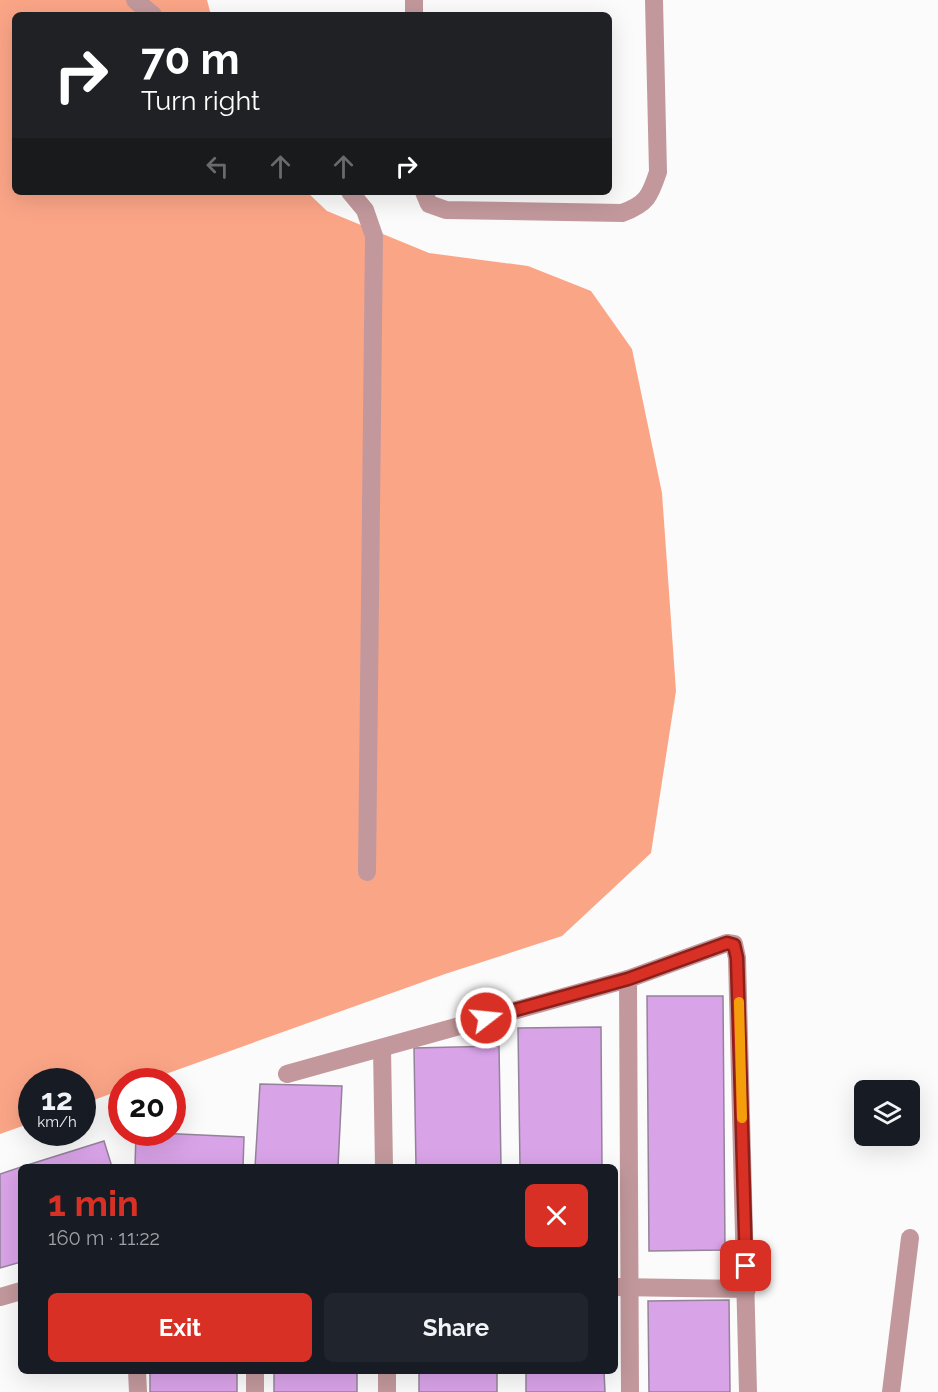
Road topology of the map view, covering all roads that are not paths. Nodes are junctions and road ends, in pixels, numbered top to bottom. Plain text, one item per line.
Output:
1 (135, 0) edge
2 (654, 0) edge
3 (149, 12) edge
4 (353, 195) edge
5 (425, 195) edge
6 (368, 872) dead end
7 (628, 979) junction
8 (382, 1048) junction
9 (287, 1074) dead end
10 (384, 1164) edge
11 (910, 1238) dead end
12 (622, 1287) edge
13 (747, 1289) junction
14 (18, 1292) edge
15 (0, 1297) edge
16 (137, 1374) edge
17 (255, 1374) edge
18 (387, 1374) edge
19 (138, 1392) edge
20 (255, 1392) edge
21 (387, 1392) edge
22 (630, 1392) edge
23 (748, 1392) edge
24 (891, 1392) edge

1 - 3 street
2 - 5 street
4 - 6 street
7 - 8 street
7 - 12 street
7 - 13 street
8 - 9 street
8 - 10 street
11 - 24 street
12 - 13 street
12 - 22 street
13 - 23 street
14 - 15 street
16 - 19 street
17 - 20 street
18 - 21 street

